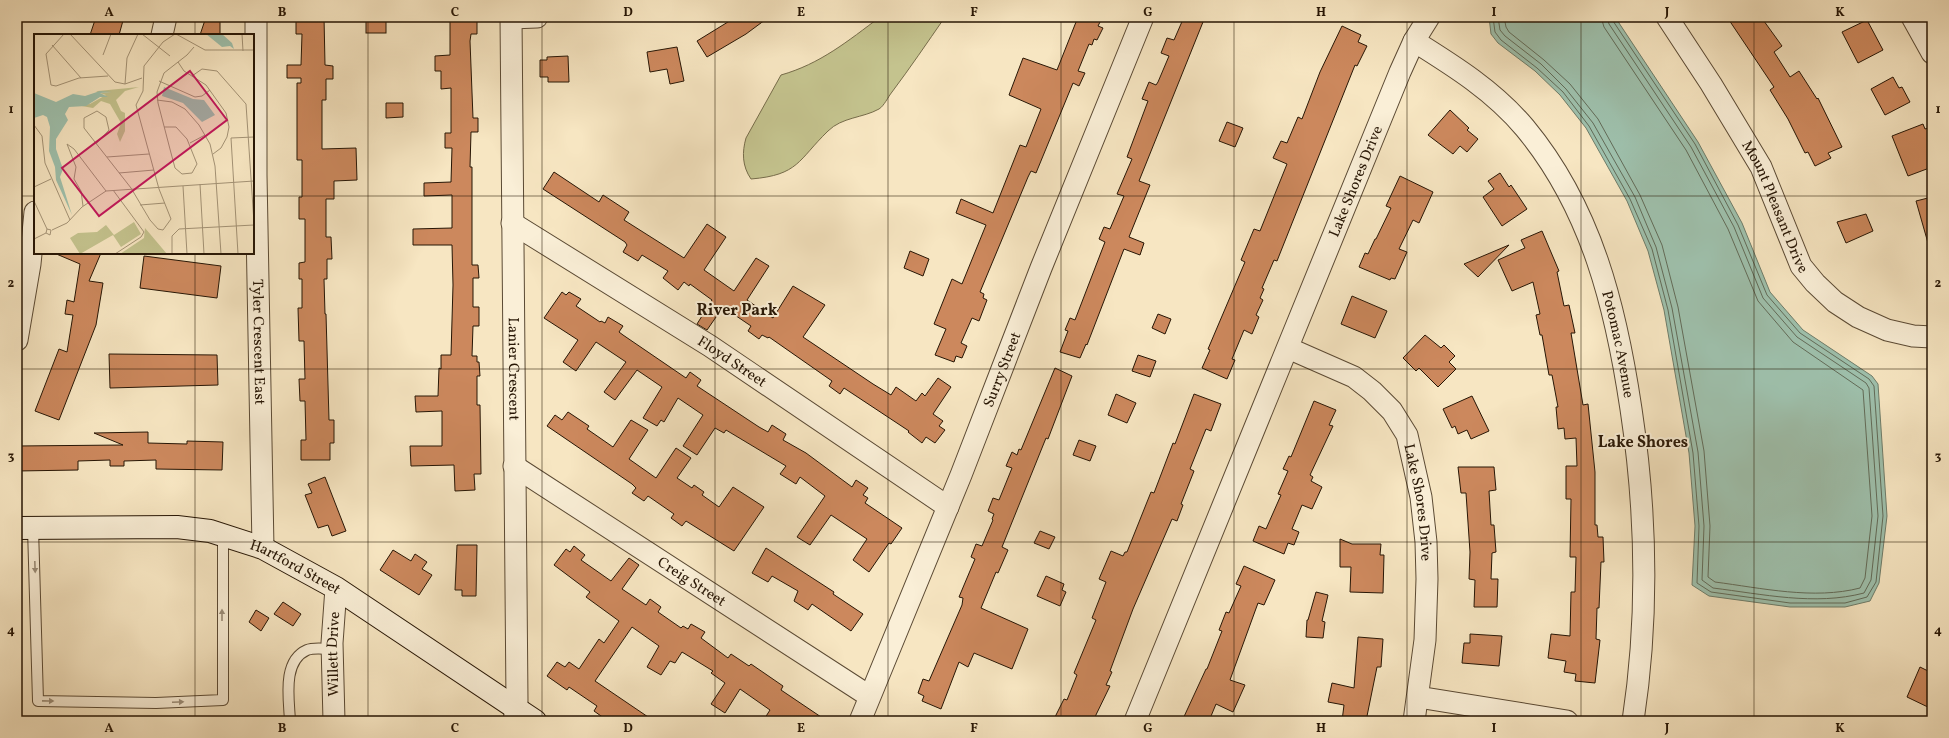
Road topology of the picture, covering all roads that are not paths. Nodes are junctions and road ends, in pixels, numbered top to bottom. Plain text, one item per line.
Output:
1 (166, 17) edge
2 (256, 17) edge
3 (511, 17) edge
4 (537, 17) edge
5 (1143, 17) edge
6 (1428, 17) edge
7 (1666, 17) edge
8 (1912, 17) edge
9 (162, 34) edge
10 (1414, 41) junction
11 (1932, 53) edge
12 (34, 222) edge
13 (512, 223) junction
14 (1932, 337) edge
15 (17, 340) edge
16 (1288, 348) junction
17 (514, 466) junction
18 (948, 506) junction
19 (25, 528) edge
20 (223, 534) junction
21 (263, 548) junction
22 (336, 588) junction
23 (332, 650) junction
24 (870, 696) junction
25 (1418, 697) junction
26 (515, 715) edge
27 (290, 721) edge
28 (334, 721) edge
29 (535, 721) edge
30 (860, 721) edge
31 (1135, 721) edge
32 (1414, 721) edge
33 (1567, 721) edge
34 (1633, 721) edge

1 - 9 street
2 - 21 street, Tyler Crescent East
3 - 4 street
3 - 13 street, Lanier Crescent
5 - 18 street, Surry Street
6 - 10 street, Lake Shores Drive
7 - 14 street, Mount Pleasant Drive
8 - 11 street
10 - 16 street, Lake Shores Drive
10 - 34 street, Potomac Avenue
12 - 15 street
13 - 17 street, Lanier Crescent
13 - 18 street, Floyd Street
16 - 25 street, Lake Shores Drive
16 - 31 street, Lake Shores Drive
17 - 24 street, Creig Street
17 - 26 street, Lanier Crescent
18 - 24 street, Surry Street
19 - 20 street, Hartford Street
19 -> 20 lane
20 - 21 street, Hartford Street
21 - 22 street, Hartford Street
22 - 23 street, Willett Drive
22 - 26 street, Hartford Street
23 - 27 lane
23 - 28 street, Willett Drive
24 - 30 street, Surry Street
25 - 32 street, Lake Shores Drive
25 - 33 street
26 - 29 street, Hartford Street

